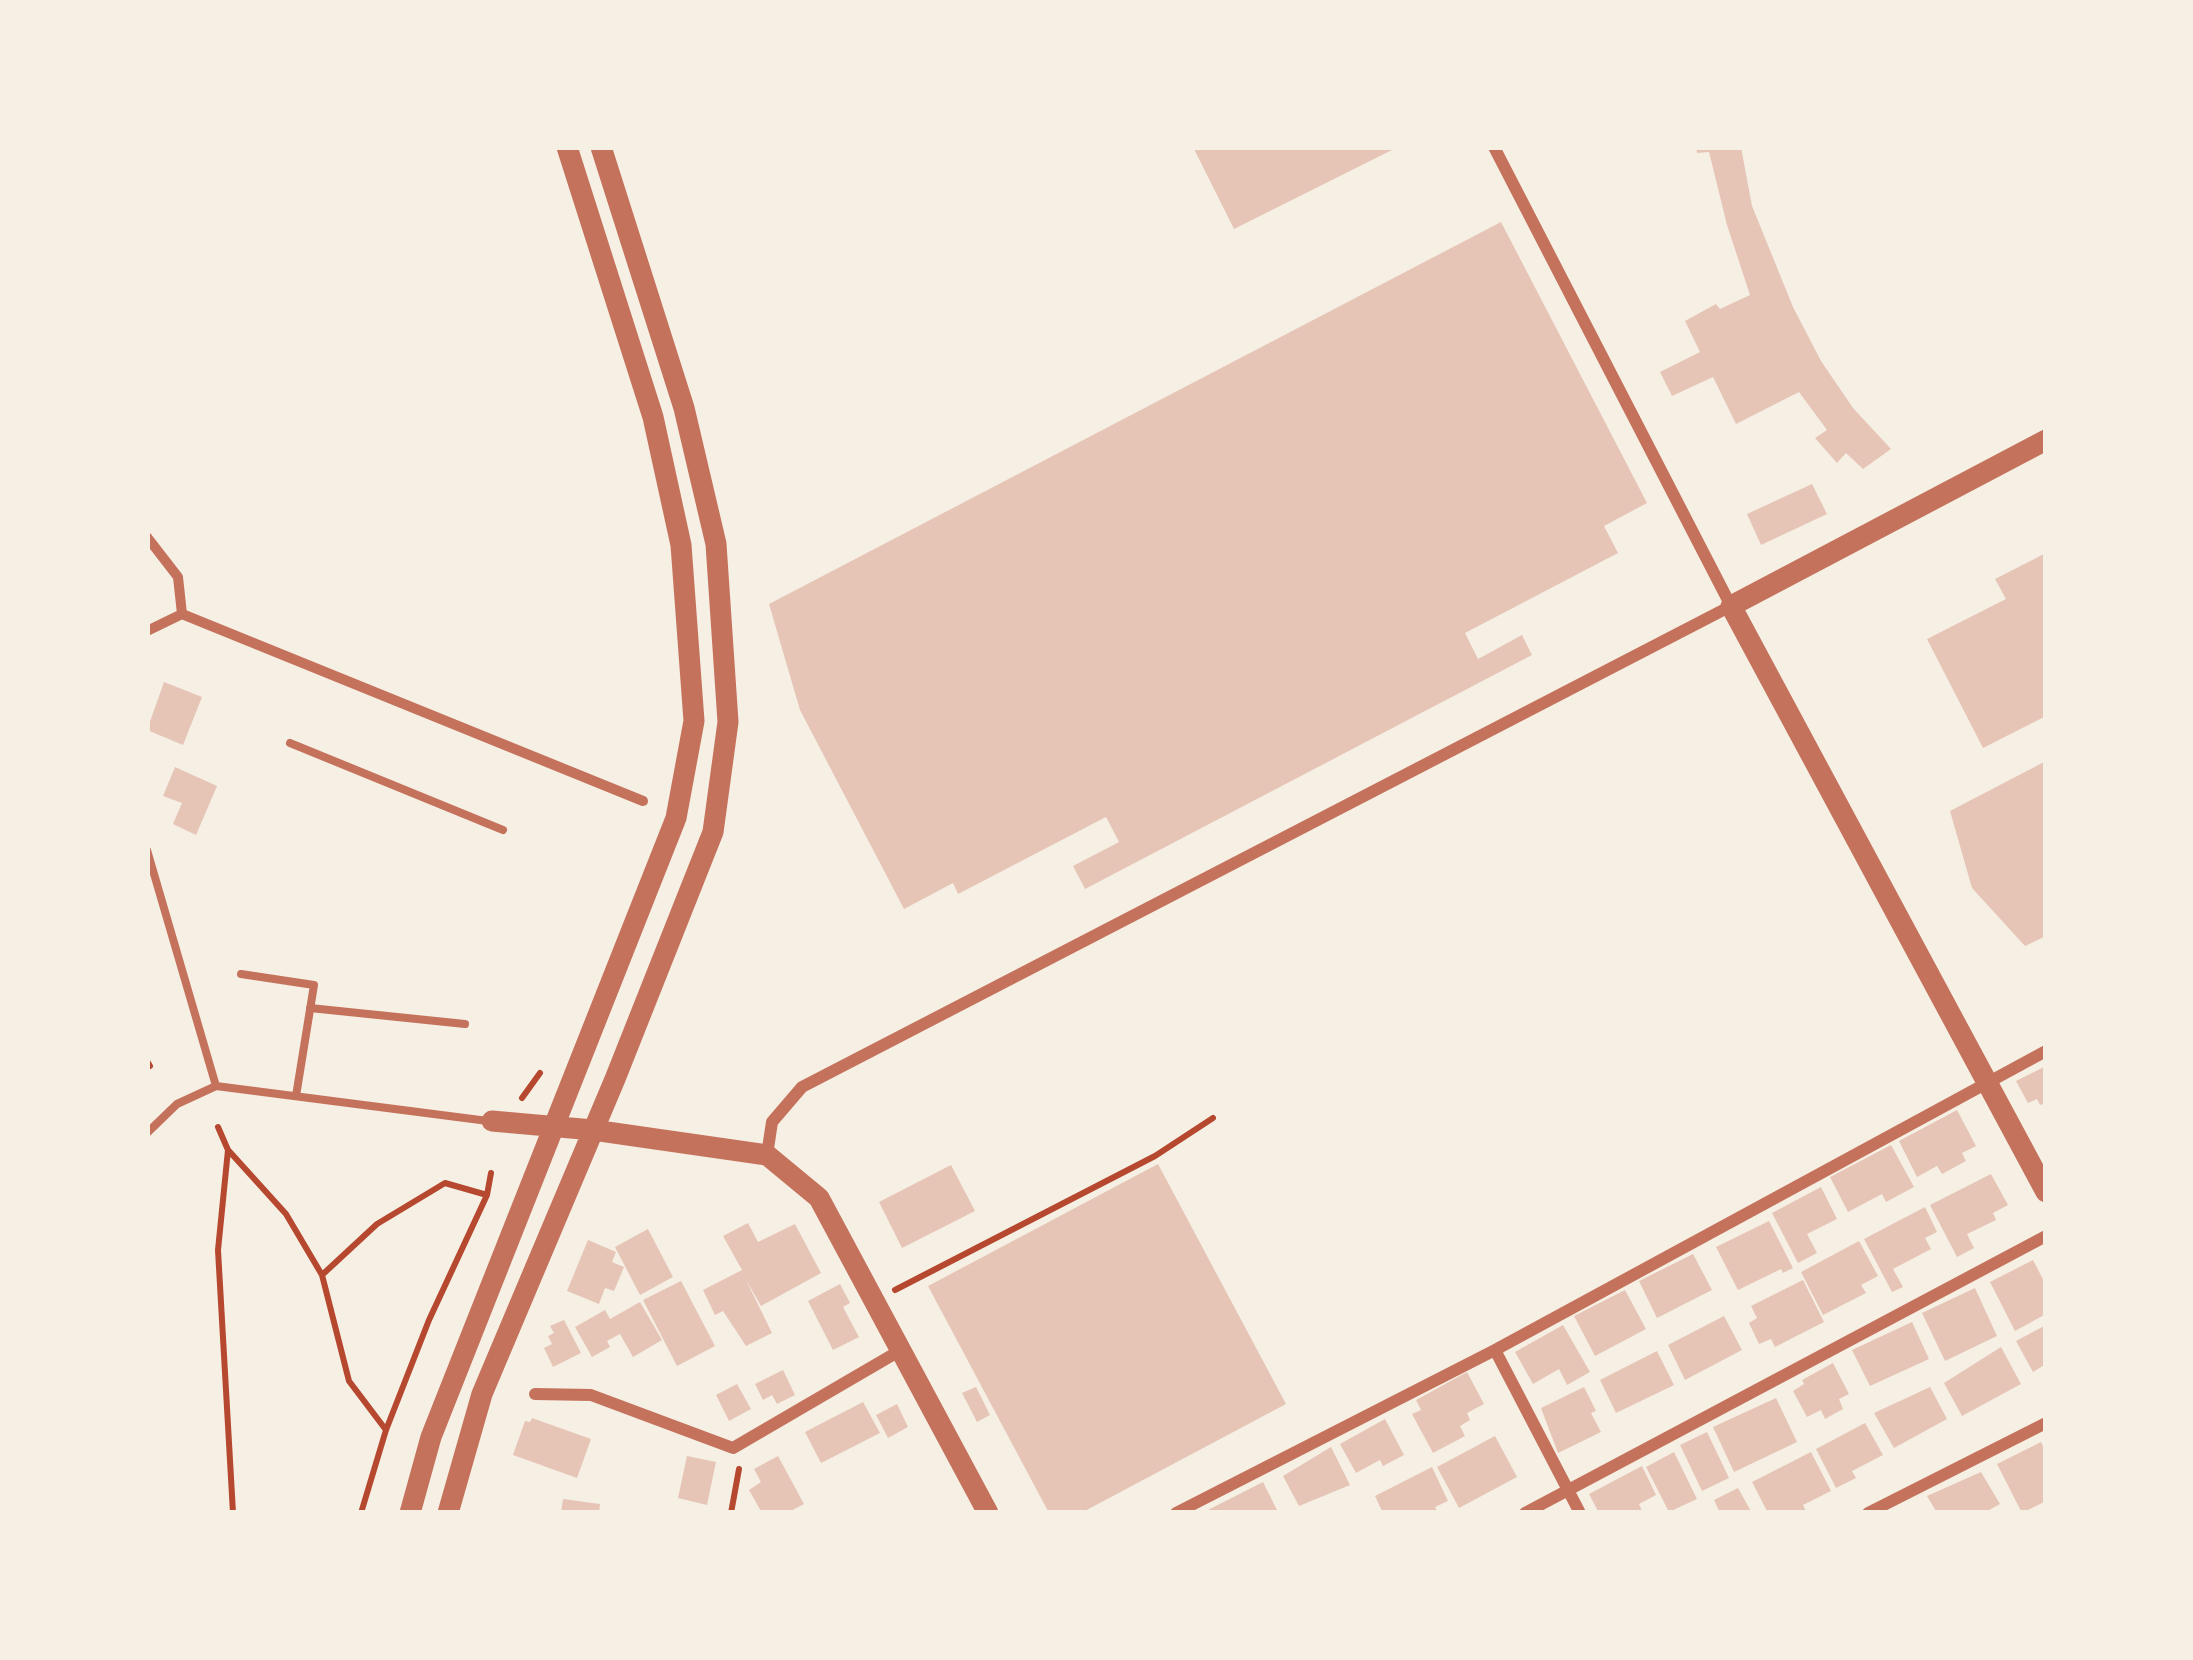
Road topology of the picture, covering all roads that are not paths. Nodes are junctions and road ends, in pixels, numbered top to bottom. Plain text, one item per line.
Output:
1 (567, 147) edge
2 (601, 147) edge
3 (1494, 147) edge
4 (2046, 440) edge
5 (147, 537) edge
6 (1731, 606) junction
7 (182, 614) junction
8 (147, 631) edge
9 (290, 743) dead end
10 (643, 801) dead end
11 (503, 830) dead end
12 (147, 850) edge
13 (241, 974) dead end
14 (310, 1008) junction
15 (465, 1024) dead end
16 (2046, 1051) edge
17 (1989, 1081) junction
18 (216, 1086) junction
19 (296, 1096) junction
20 (492, 1121) joint
21 (554, 1126) junction
22 (593, 1130) junction
23 (147, 1133) edge
24 (767, 1155) junction
25 (2046, 1192) edge
26 (2046, 1236) edge
27 (901, 1350) junction
28 (1495, 1350) junction
29 (536, 1394) dead end
30 (2046, 1423) edge
31 (1569, 1491) junction
32 (410, 1513) edge
33 (448, 1513) edge
34 (988, 1513) edge
35 (1176, 1513) edge
36 (1525, 1513) edge
37 (1580, 1513) edge
38 (1868, 1513) edge

1 - 21 street
2 - 22 street
3 - 6 street
4 - 6 street
5 - 7 street
6 - 17 street
6 - 24 street
7 - 8 street
7 - 10 street
9 - 11 lane
12 - 18 lane
13 - 14 lane
14 - 15 lane
14 - 19 lane
16 - 17 street
17 - 25 street
17 - 28 street
18 - 19 lane
18 - 23 lane
19 - 20 lane
20 - 21 street
21 - 22 street
21 - 32 street
22 - 24 street
22 - 33 street
24 - 27 street
26 - 31 street
27 - 29 street
27 - 34 street
28 - 31 street
28 - 35 street
30 - 38 street
31 - 36 street
31 - 37 street

